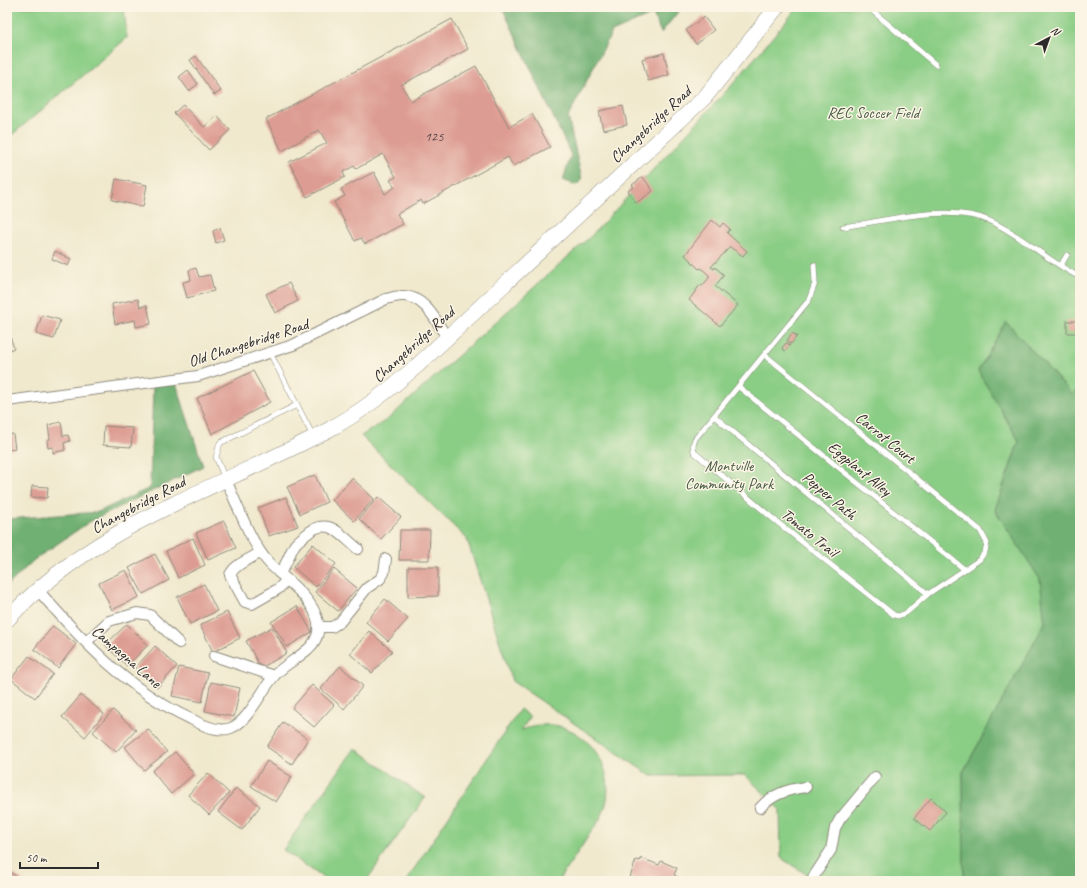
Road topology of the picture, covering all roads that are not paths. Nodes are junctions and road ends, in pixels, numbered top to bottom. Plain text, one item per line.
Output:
1 (777, 7) edge
2 (868, 7) edge
3 (936, 65) dead end
4 (843, 227) dead end
5 (1067, 255) dead end
6 (814, 265) dead end
7 (1061, 265) junction
8 (1080, 277) edge
9 (447, 338) junction
10 (270, 353) junction
11 (765, 355) junction
12 (739, 387) junction
13 (7, 401) edge
14 (298, 405) junction
15 (714, 416) junction
16 (314, 437) junction
17 (226, 480) junction
18 (358, 550) dead end
19 (260, 552) junction
20 (386, 559) dead end
21 (964, 569) junction
22 (283, 577) junction
23 (38, 590) junction
24 (928, 594) junction
25 (7, 620) edge
26 (318, 626) junction
27 (86, 642) junction
28 (179, 643) dead end
29 (214, 656) dead end
30 (274, 676) junction
31 (875, 777) dead end
32 (806, 787) dead end
33 (760, 808) dead end
34 (812, 881) edge

1 - 9 main road, Changebridge Road
2 - 3 lane
4 - 7 lane
5 - 7 lane
6 - 11 lane
7 - 8 lane
9 - 10 street, Old Changebridge Road
9 - 16 main road, Changebridge Road
10 - 13 street, Old Changebridge Road
10 - 14 lane
11 - 12 lane
11 - 21 lane, Carrot Court
12 - 15 lane
12 - 21 lane, Eggplant Alley
14 - 16 lane
14 - 17 lane
15 - 24 lane, Pepper Path
15 - 24 lane, Tomato Trail
16 - 17 main road, Changebridge Road
17 - 19 street
17 - 23 main road, Changebridge Road
18 - 22 street
19 - 22 street
19 - 22 street
20 - 26 street
21 - 24 lane
22 - 26 street
23 - 25 main road, Changebridge Road
23 - 27 street, Campagna Lane
26 - 30 street, Campagna Lane
27 - 28 street
27 - 30 street, Campagna Lane
29 - 30 street
31 - 34 street
32 - 33 street

